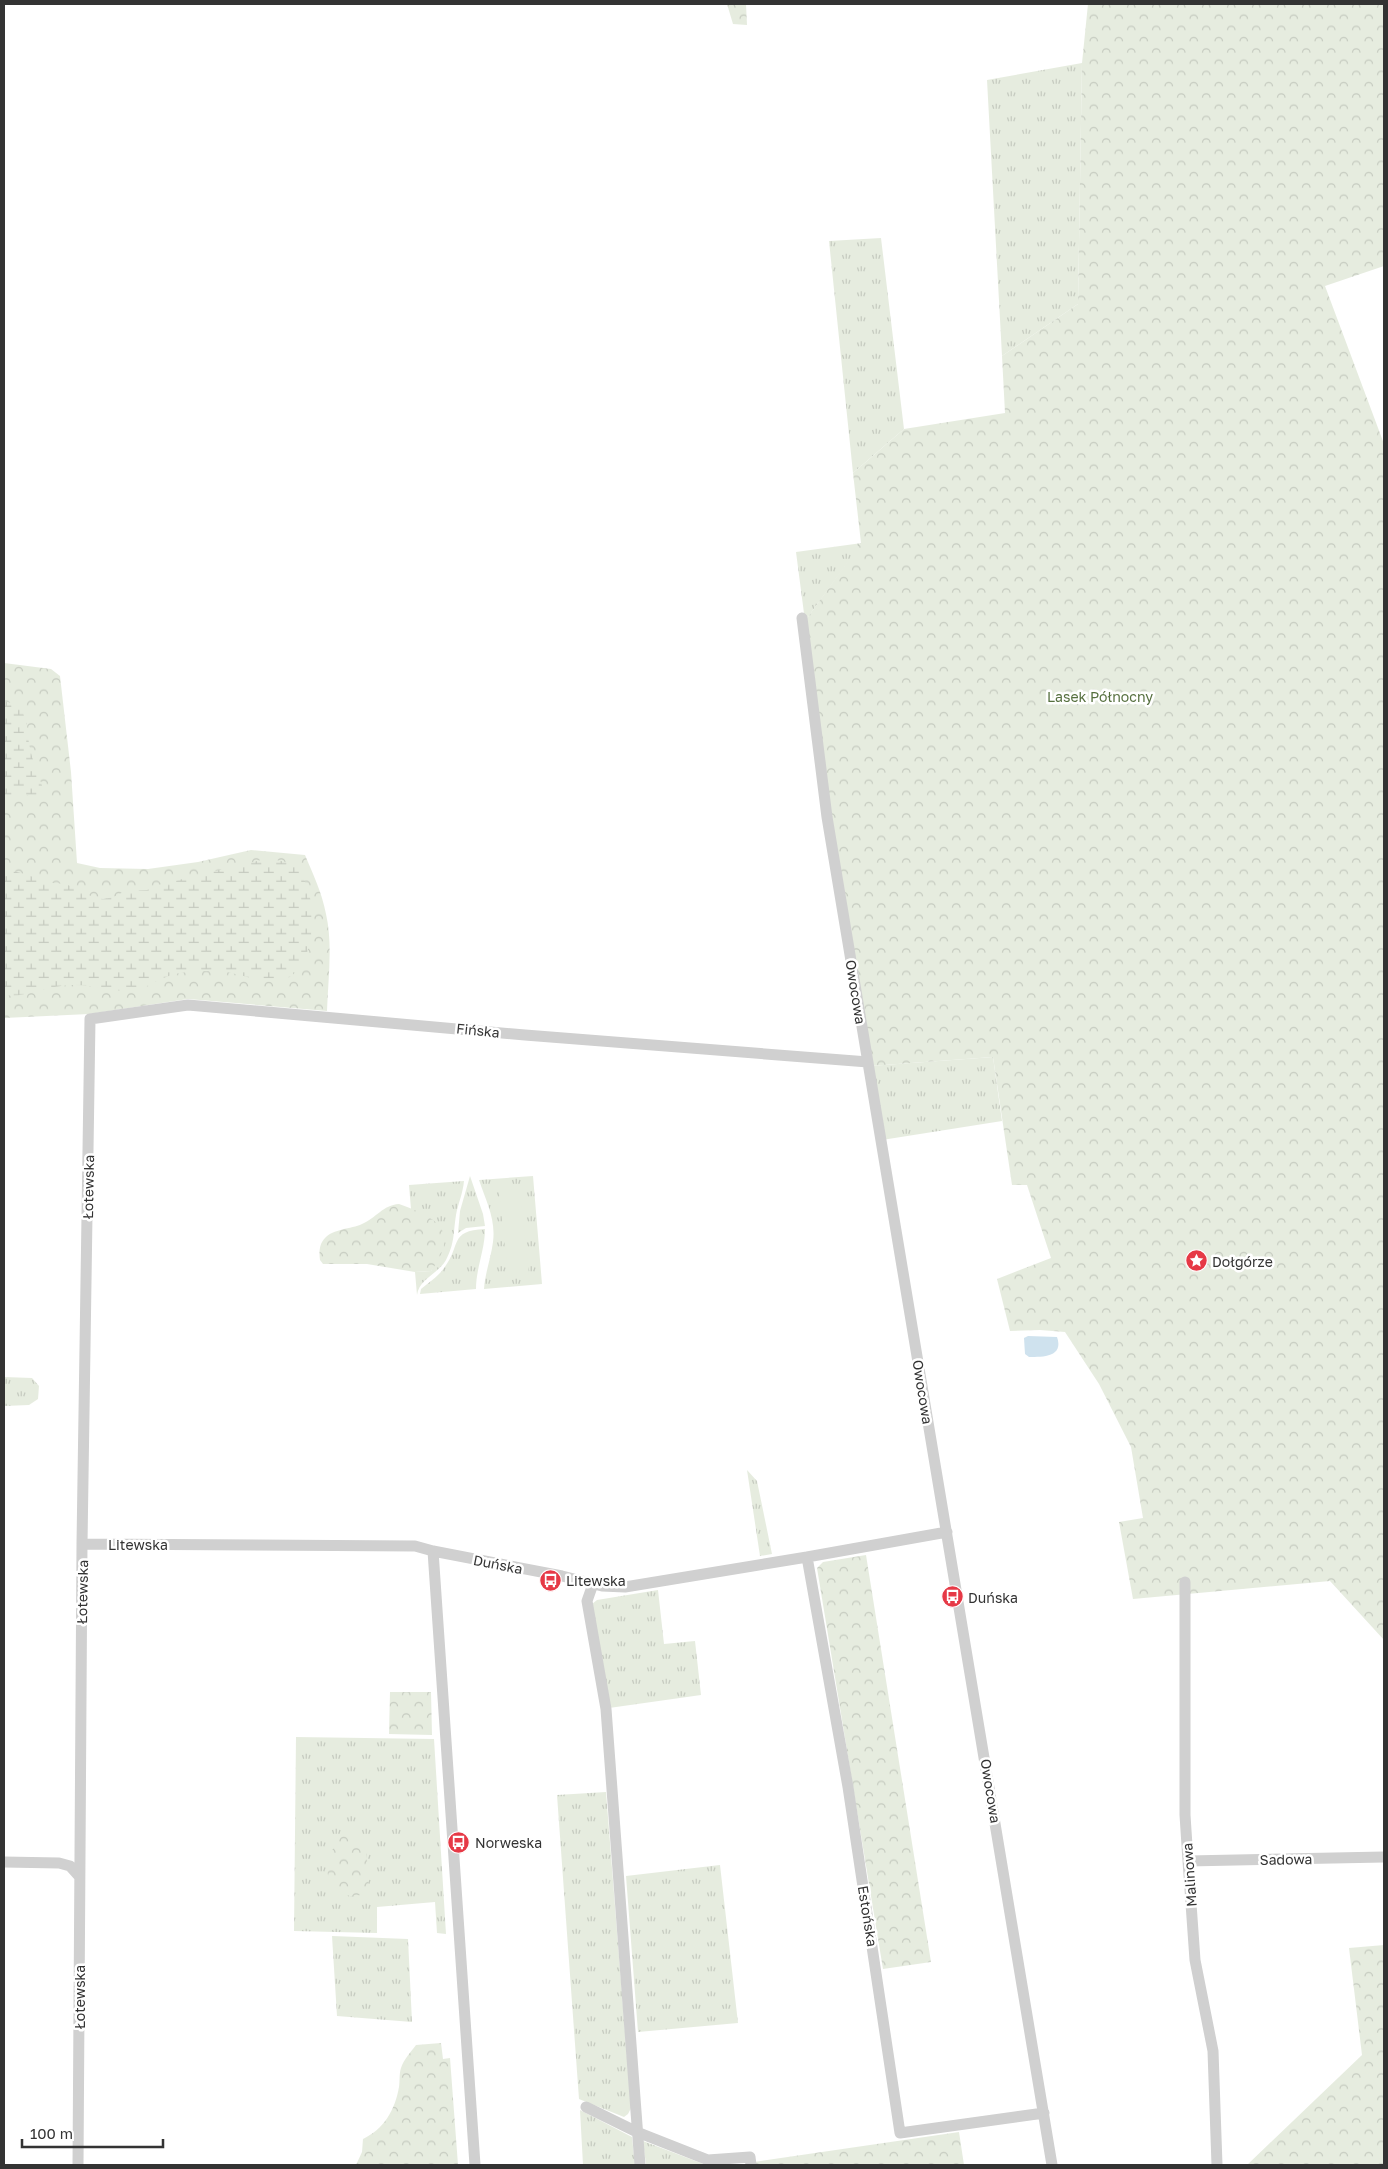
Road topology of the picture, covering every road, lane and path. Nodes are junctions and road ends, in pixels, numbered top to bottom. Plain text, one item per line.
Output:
1 (802, 618) dead end
2 (90, 1019) joint
3 (868, 1062) junction
4 (947, 1532) junction
5 (82, 1544) junction
6 (433, 1551) junction
7 (807, 1558) junction
8 (1185, 1582) dead end
9 (593, 1584) junction
10 (1384, 1857) edge
11 (1188, 1861) junction
12 (4, 1862) edge
13 (80, 1876) junction
14 (586, 2107) dead end
15 (1044, 2114) junction
16 (637, 2132) junction
17 (78, 2165) edge
18 (475, 2165) edge
19 (640, 2165) edge
20 (751, 2165) edge
21 (1052, 2165) edge
22 (1217, 2165) edge

1 - 3 street, Owocowa
2 - 3 street, Fińska
2 - 5 street, Łotewska
3 - 4 street, Owocowa
4 - 7 street, Duńska
4 - 15 street, Owocowa
5 - 6 street, Litewska
5 - 13 street, Łotewska
6 - 9 street, Duńska
6 - 18 street
7 - 9 street, Duńska
7 - 15 street, Estońska
8 - 11 street, Malinowa
9 - 16 street
10 - 11 street, Sadowa
11 - 22 street, Malinowa
12 - 13 street
13 - 17 street, Łotewska
14 - 16 street
15 - 21 street, Owocowa
16 - 19 street
16 - 20 street

